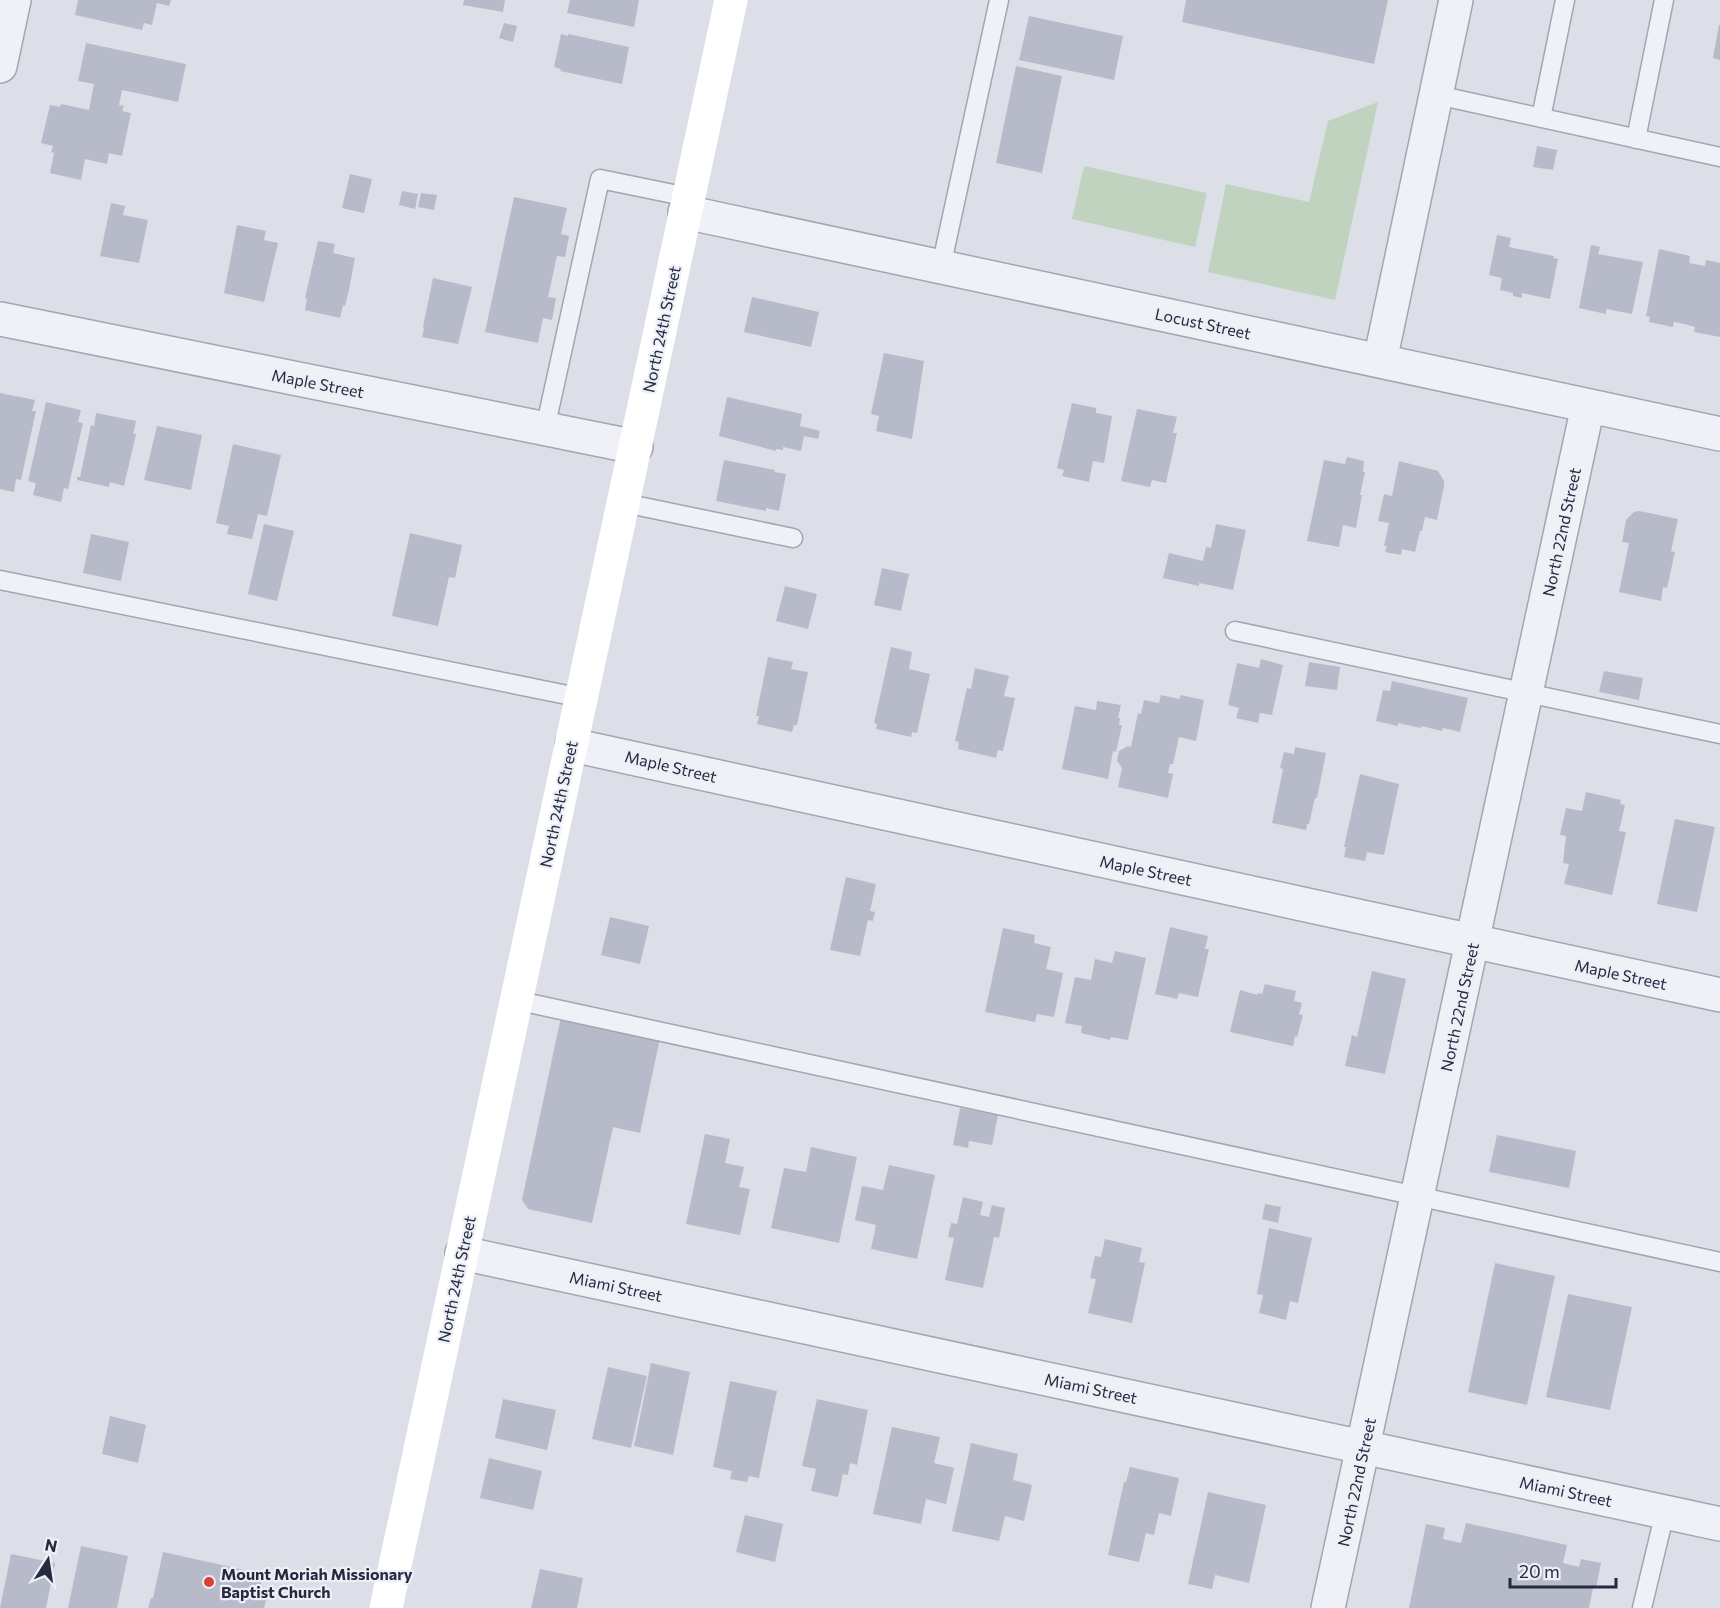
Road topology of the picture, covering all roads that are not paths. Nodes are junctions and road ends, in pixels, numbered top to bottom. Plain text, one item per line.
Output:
1 (14, 0) edge
2 (731, 0) edge
3 (999, 0) edge
4 (1456, 0) edge
5 (1565, 0) edge
6 (1664, 0) edge
7 (0, 66) edge
8 (1437, 95) junction
9 (1540, 118) junction
10 (1636, 139) junction
11 (1720, 157) edge
12 (687, 204) junction
13 (941, 267) junction
14 (0, 319) edge
15 (1380, 361) junction
16 (1588, 406) junction
17 (544, 429) junction
18 (1720, 434) edge
19 (636, 447) junction
20 (624, 503) junction
21 (793, 538) dead end
22 (0, 580) edge
23 (1235, 631) dead end
24 (1527, 692) junction
25 (582, 698) junction
26 (1720, 734) edge
27 (572, 745) junction
28 (1473, 942) junction
29 (1720, 995) edge
30 (515, 1000) junction
31 (1418, 1195) junction
32 (462, 1252) junction
33 (1720, 1262) edge
34 (1364, 1447) junction
35 (1665, 1512) junction
36 (1720, 1524) edge
37 (386, 1608) edge
38 (1328, 1608) edge
39 (1642, 1608) edge

1 - 7 street
2 - 12 main road, North 24th Street
3 - 13 lane
4 - 8 street
5 - 9 lane
6 - 10 lane
8 - 9 lane
8 - 15 street
9 - 10 lane
10 - 11 lane
12 - 13 street, Locust Street
12 - 17 lane
12 - 19 main road, North 24th Street
13 - 15 street, Locust Street
14 - 17 street, Maple Street
15 - 16 street, Locust Street
16 - 18 street, Locust Street
16 - 24 street, North 22nd Street
17 - 19 street, Maple Street
19 - 20 main road, North 24th Street
20 - 21 lane
20 - 25 main road, North 24th Street
22 - 25 lane
23 - 24 lane
24 - 26 lane
24 - 28 street, North 22nd Street
25 - 27 main road, North 24th Street
27 - 28 street, Maple Street
27 - 30 main road, North 24th Street
28 - 29 street, Maple Street
28 - 31 street, North 22nd Street
30 - 31 lane
30 - 32 main road, North 24th Street
31 - 33 lane
31 - 34 street, North 22nd Street
32 - 34 street, Miami Street
32 - 37 main road, North 24th Street
34 - 35 street, Miami Street
34 - 38 street, North 22nd Street
35 - 36 street, Miami Street
35 - 39 lane

